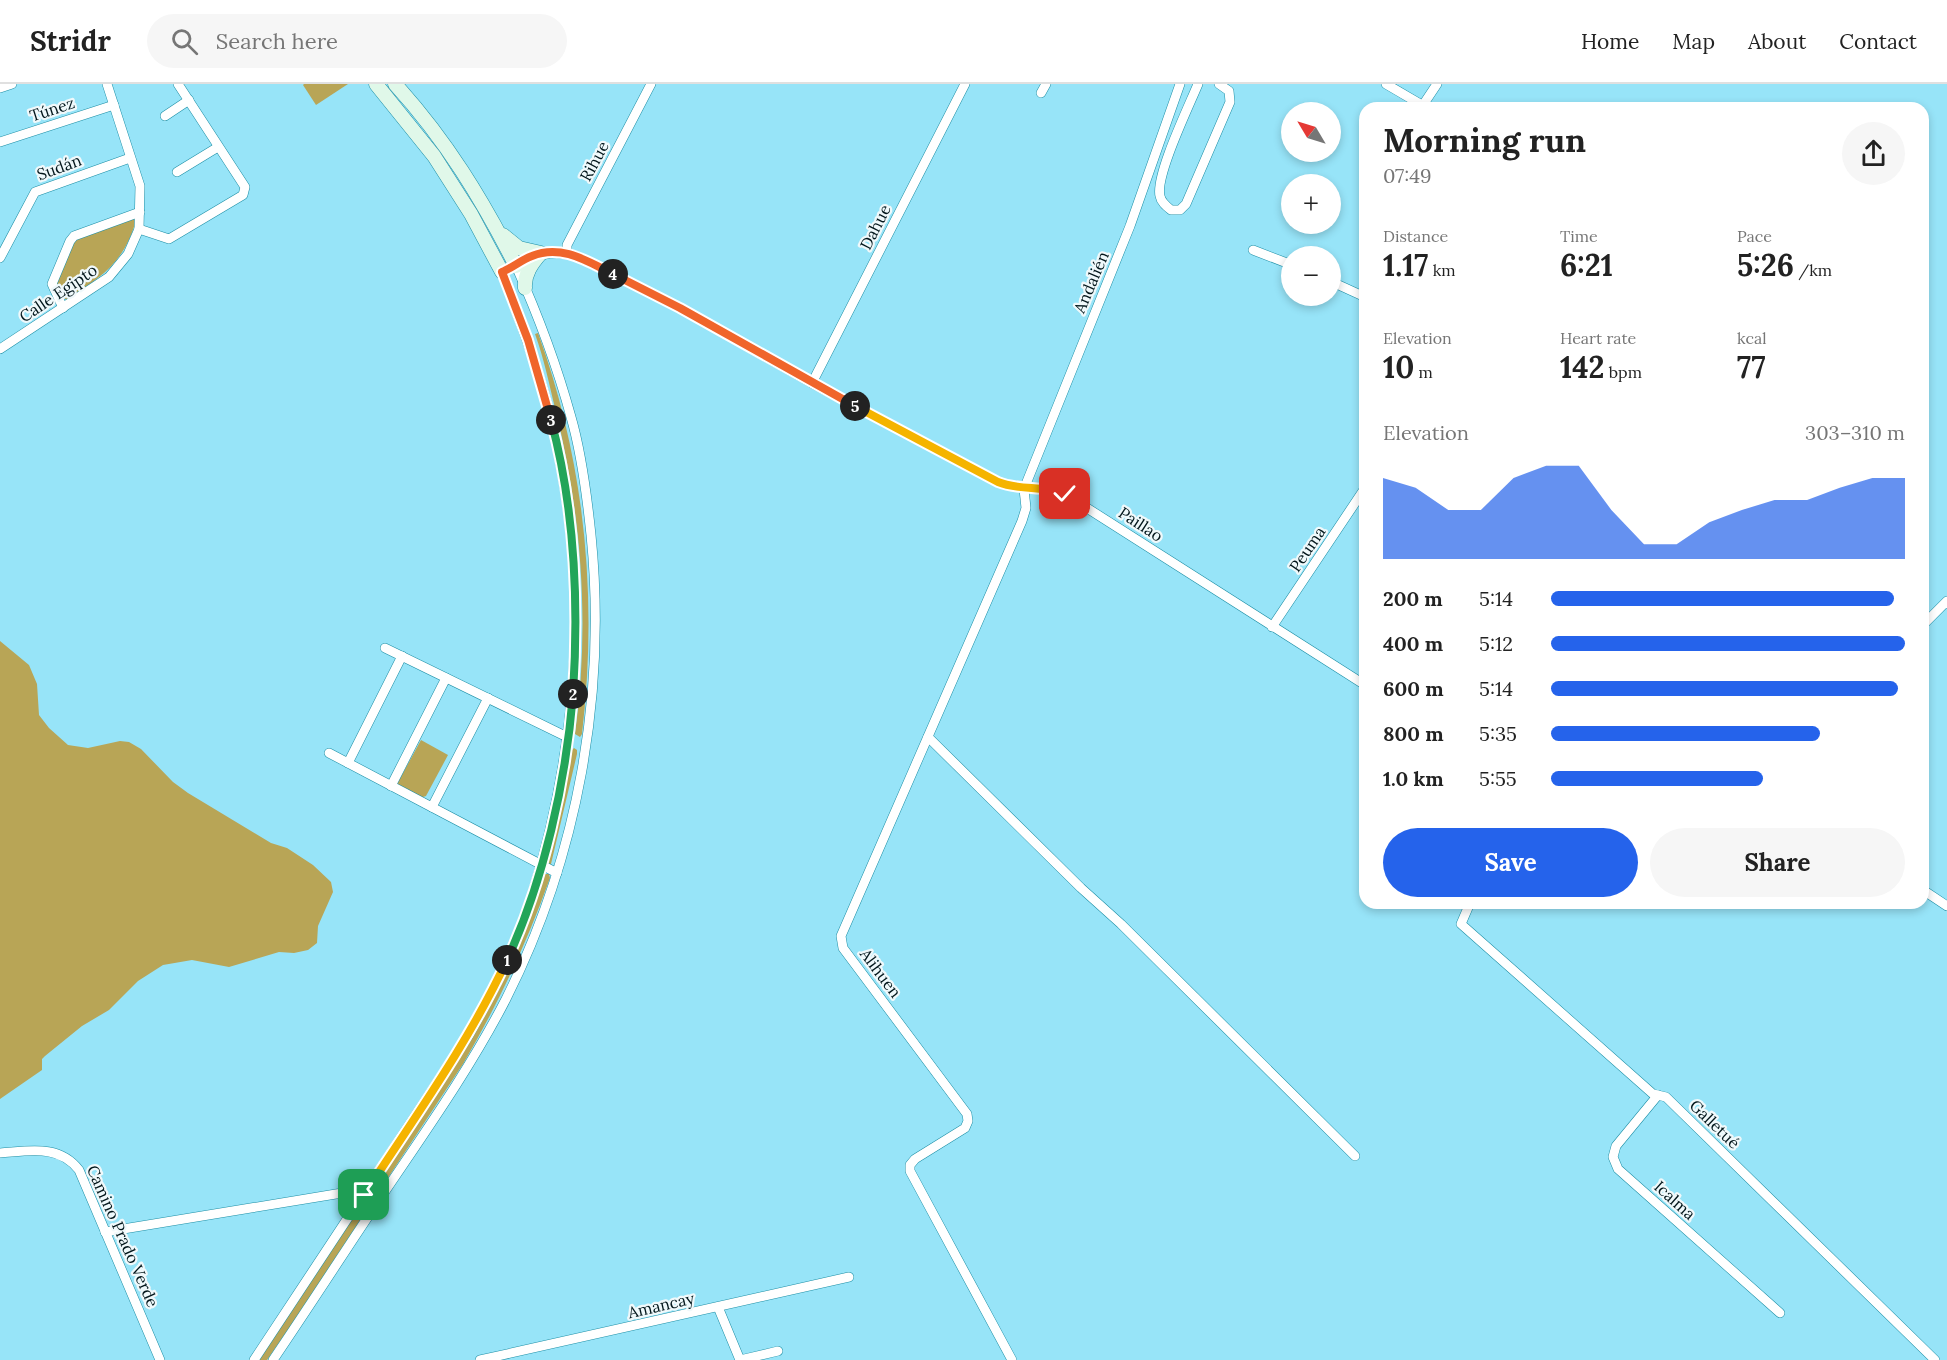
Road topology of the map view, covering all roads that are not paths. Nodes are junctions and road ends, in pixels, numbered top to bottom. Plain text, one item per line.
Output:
1 (12, 84) edge
2 (178, 84) edge
3 (376, 84) edge
4 (395, 84) edge
5 (651, 84) edge
6 (965, 84) edge
7 (1046, 84) edge
8 (1180, 84) edge
9 (1198, 84) edge
10 (1219, 84) edge
11 (1386, 84) edge
12 (1437, 84) edge
13 (110, 85) edge
14 (0, 88) edge
15 (1231, 88) edge
16 (1041, 93) dead end
17 (189, 100) junction
18 (1417, 102) edge
19 (1428, 102) edge
20 (114, 105) junction
21 (165, 116) dead end
22 (0, 142) edge
23 (218, 147) junction
24 (130, 159) junction
25 (177, 172) dead end
26 (1142, 193) junction
27 (1162, 200) junction
28 (140, 212) junction
29 (139, 228) junction
30 (497, 230) junction
31 (4, 241) edge
32 (1253, 250) dead end
33 (541, 253) junction
34 (567, 253) junction
35 (0, 258) edge
36 (1281, 261) edge
37 (516, 266) junction
38 (502, 272) junction
39 (1341, 286) edge
40 (525, 288) junction
41 (1359, 294) edge
42 (63, 308) junction
43 (0, 349) edge
44 (812, 383) junction
45 (1024, 489) junction
46 (1359, 497) edge
47 (1947, 601) edge
48 (1929, 619) edge
49 (1272, 627) junction
50 (385, 648) dead end
51 (402, 656) junction
52 (446, 678) junction
53 (1359, 681) edge
54 (488, 698) junction
55 (566, 737) junction
56 (928, 737) junction
57 (586, 742) junction
58 (329, 753) dead end
59 (348, 763) junction
60 (391, 786) junction
61 (432, 807) junction
62 (540, 864) junction
63 (557, 873) junction
64 (1929, 894) edge
65 (1947, 906) edge
66 (1467, 909) edge
67 (1658, 1095) junction
68 (0, 1153) edge
69 (1354, 1156) dead end
70 (364, 1195) junction
71 (105, 1232) junction
72 (849, 1277) dead end
73 (718, 1307) junction
74 (1780, 1313) dead end
75 (778, 1351) dead end
76 (160, 1360) edge
77 (254, 1360) edge
78 (273, 1360) edge
79 (480, 1360) edge
80 (740, 1360) edge
81 (1012, 1360) edge
82 (1935, 1360) edge

1 - 14 street
2 - 17 street
3 - 38 street
4 - 30 street
5 - 34 street, Rihue
6 - 44 street, Dahue
7 - 16 street
8 - 26 street, Andalién
9 - 27 street
10 - 15 street
11 - 18 street
12 - 19 street
13 - 20 street, Calle Egipto
15 - 27 street
17 - 21 street
17 - 23 street
20 - 22 street, Túnez
20 - 24 street, Calle Egipto
23 - 25 street
23 - 29 street
24 - 28 street, Calle Egipto
24 - 31 street, Sudán
26 - 27 street
26 - 45 street, Andalién
28 - 29 street, Calle Egipto
28 - 42 street
29 - 42 street, Calle Egipto
30 - 33 street
30 - 37 street
31 - 35 street, Sudán
32 - 36 street
33 - 34 street, Paillao
33 - 37 street, Paillao
33 - 40 street
34 - 44 street, Paillao
37 - 38 street, Paillao
37 - 40 street
38 - 55 street
39 - 41 street
40 - 57 street
42 - 43 street, Calle Egipto
44 - 45 street, Paillao
45 - 49 street, Paillao
45 - 56 street, Alihuen
46 - 49 street, Peuma
47 - 48 street
49 - 53 street, Paillao
50 - 51 street
51 - 52 street
51 - 59 street
52 - 54 street
52 - 60 street
54 - 55 street
54 - 61 street
55 - 57 street
55 - 62 street
56 - 69 street
56 - 81 street, Alihuen
57 - 63 street
58 - 59 street
59 - 60 street
60 - 61 street
61 - 62 street
62 - 63 street
62 - 70 street
63 - 78 street
64 - 65 street
66 - 67 street, Galletué
67 - 74 street, Icalma
67 - 82 street, Galletué
68 - 71 street, Camino Prado Verde
70 - 71 street
70 - 77 street
71 - 76 street, Camino Prado Verde
72 - 73 street, Amancay
73 - 79 street, Amancay
73 - 80 street
75 - 80 street

